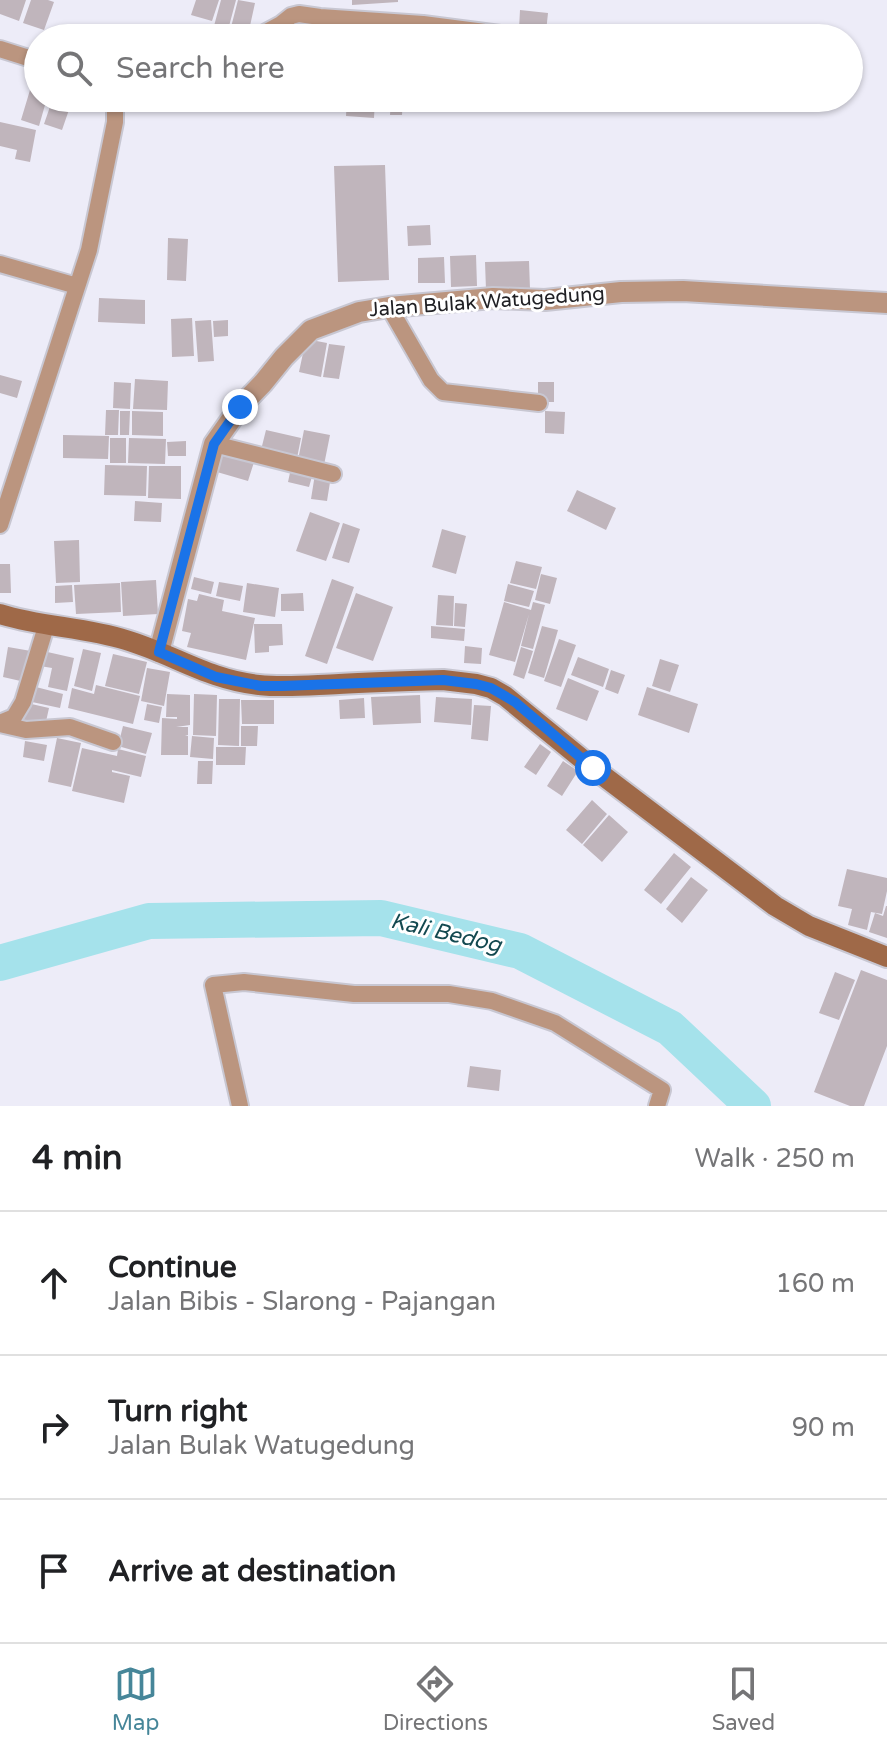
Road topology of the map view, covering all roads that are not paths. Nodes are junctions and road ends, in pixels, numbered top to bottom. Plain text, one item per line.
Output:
1 (281, 24) edge
2 (423, 24) edge
3 (0, 49) edge
4 (24, 57) edge
5 (115, 112) edge
6 (0, 264) edge
7 (77, 286) junction
8 (887, 303) edge
9 (389, 307) junction
10 (539, 403) dead end
11 (214, 444) junction
12 (333, 474) dead end
13 (0, 525) edge
14 (0, 614) edge
15 (47, 623) junction
16 (159, 652) junction
17 (0, 724) edge
18 (113, 742) dead end
19 (887, 957) edge
20 (240, 1106) edge
21 (657, 1106) edge

1 - 2 street
3 - 4 street
5 - 7 street
6 - 7 street
7 - 13 street
8 - 9 street, Jalan Bulak Watugedung
9 - 10 street
9 - 11 street, Jalan Bulak Watugedung
11 - 12 street
11 - 16 street, Jalan Bulak Watugedung
14 - 15 main road
15 - 16 main road
15 - 17 street
16 - 19 main road
17 - 18 street
20 - 21 street

